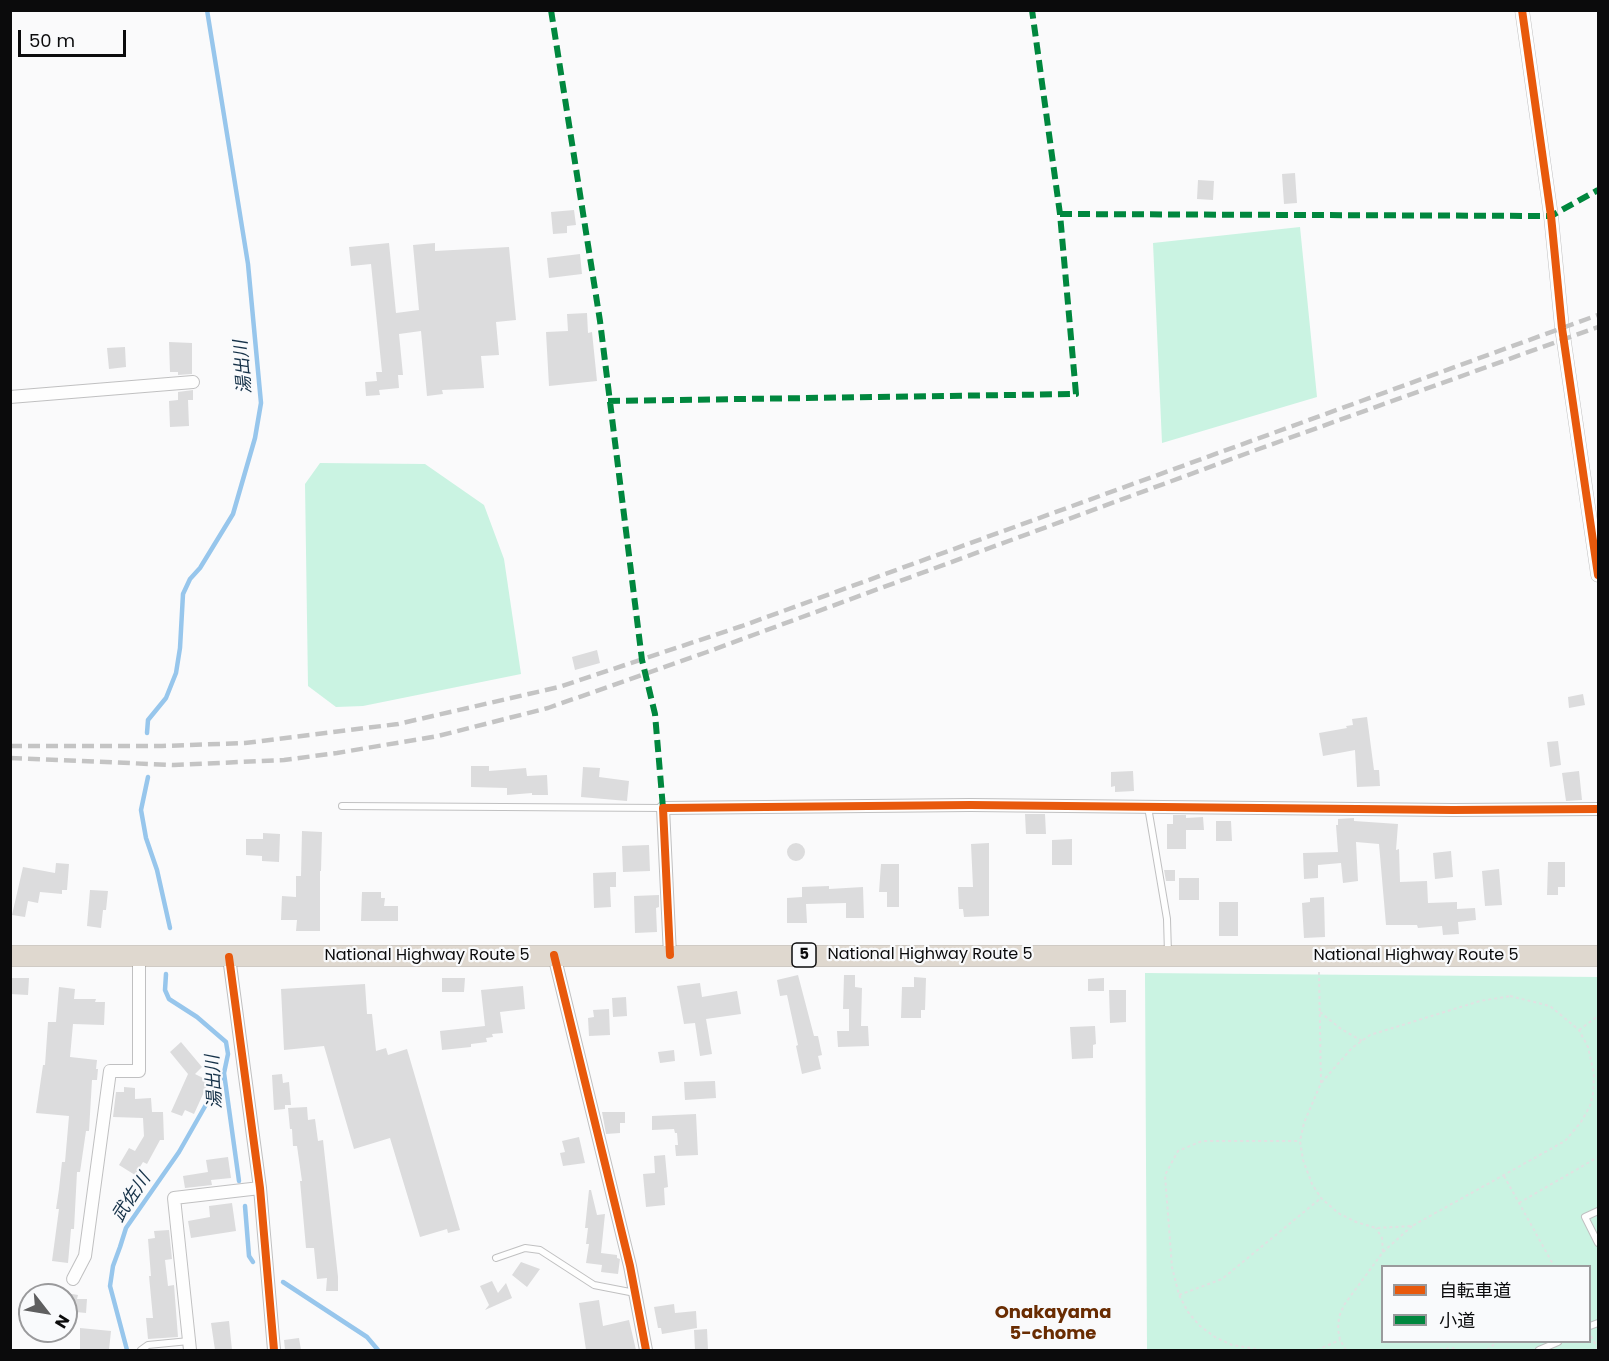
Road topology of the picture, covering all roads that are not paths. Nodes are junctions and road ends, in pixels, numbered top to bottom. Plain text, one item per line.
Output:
1 (1522, 10) edge
2 (193, 382) dead end
3 (10, 397) edge
4 (1599, 575) edge
5 (342, 806) dead end
6 (1148, 806) junction
7 (663, 808) junction
8 (1599, 809) edge
9 (554, 955) junction
10 (670, 955) junction
11 (1168, 955) junction
12 (10, 956) edge
13 (139, 956) junction
14 (1599, 956) edge
15 (229, 957) junction
16 (260, 1188) junction
17 (1599, 1211) edge
18 (1599, 1243) edge
19 (496, 1258) dead end
20 (73, 1279) dead end
21 (635, 1293) junction
22 (1554, 1343) edge
23 (190, 1346) edge
24 (141, 1350) edge
25 (274, 1350) edge
26 (646, 1350) edge
27 (1539, 1350) edge

1 - 4 street
2 - 3 street
5 - 7 lane
6 - 7 street
6 - 8 street
6 - 11 lane
7 - 10 street
9 - 10 highway, National Highway Route 5 / 5
9 - 15 highway, National Highway Route 5 / 5
9 - 21 street
10 - 11 highway, National Highway Route 5 / 5
11 - 14 highway, National Highway Route 5 / 5
12 - 13 highway, National Highway Route 5 / 5
13 - 15 highway, National Highway Route 5 / 5
13 - 20 street
15 - 16 street
16 - 23 street
16 - 25 street
17 - 18 lane
19 - 21 lane
21 - 26 street
22 - 27 lane
23 - 24 lane

